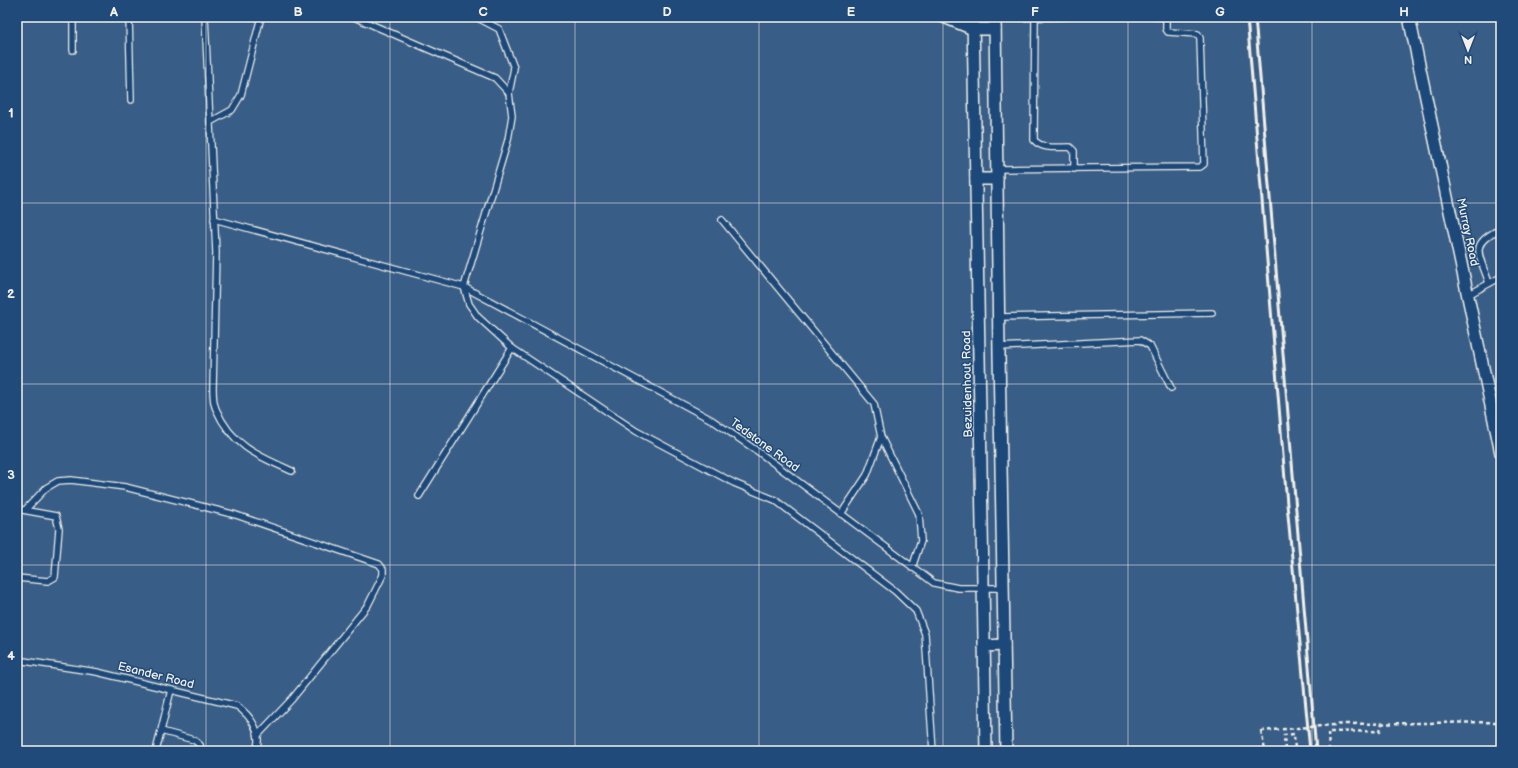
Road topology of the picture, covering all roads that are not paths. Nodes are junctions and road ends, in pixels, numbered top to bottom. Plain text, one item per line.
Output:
1 (73, 17) edge
2 (129, 17) edge
3 (205, 17) edge
4 (261, 17) edge
5 (354, 17) edge
6 (476, 17) edge
7 (944, 17) edge
8 (973, 17) edge
9 (995, 17) edge
10 (1035, 17) edge
11 (1065, 17) edge
12 (1157, 17) edge
13 (1409, 17) edge
14 (973, 29) junction
15 (995, 29) junction
16 (73, 50) dead end
17 (509, 93) junction
18 (130, 100) dead end
19 (210, 122) junction
20 (1074, 169) junction
21 (996, 174) junction
22 (976, 179) junction
23 (214, 219) junction
24 (722, 220) dead end
25 (1501, 229) edge
26 (1501, 277) edge
27 (1489, 284) junction
28 (464, 287) junction
29 (1468, 295) junction
30 (1212, 313) dead end
31 (998, 317) junction
32 (512, 348) junction
33 (998, 350) junction
34 (979, 353) junction
35 (1171, 388) dead end
36 (881, 437) junction
37 (1501, 453) edge
38 (292, 471) dead end
39 (420, 496) dead end
40 (17, 510) edge
41 (25, 510) junction
42 (840, 514) junction
43 (912, 568) junction
44 (17, 578) edge
45 (983, 588) junction
46 (1002, 588) junction
47 (1004, 645) junction
48 (984, 646) junction
49 (17, 660) edge
50 (171, 690) junction
51 (161, 731) junction
52 (258, 735) junction
53 (156, 751) edge
54 (201, 751) edge
55 (256, 751) edge
56 (933, 751) edge
57 (986, 751) edge
58 (1006, 751) edge

1 - 16 lane
2 - 18 lane
3 - 19 lane
4 - 19 lane
5 - 17 lane
6 - 17 lane
7 - 14 street
8 - 14 street, Bezuidenhout Road
9 - 10 lane
9 - 15 street
10 - 11 lane
10 - 20 lane
12 - 20 lane
13 - 29 street, Murray Road
14 - 15 street
14 - 22 street, Bezuidenhout Road
15 - 21 street
17 - 28 lane
19 - 23 lane
20 - 21 lane
21 - 22 street
21 - 31 street
22 - 34 street, Bezuidenhout Road
23 - 28 lane, Tedstone Road
23 - 38 lane
24 - 36 lane
25 - 27 lane
26 - 27 lane
27 - 29 lane
28 - 32 lane
28 - 42 lane, Tedstone Road
29 - 37 street, Murray Road
30 - 31 lane
31 - 33 street
32 - 39 lane
32 - 56 lane
33 - 34 street
33 - 35 lane
33 - 46 street
34 - 45 street, Bezuidenhout Road
36 - 42 lane
36 - 43 lane
40 - 41 lane
41 - 44 lane
41 - 52 lane
42 - 43 lane, Tedstone Road
43 - 45 lane, Tedstone Road
45 - 46 lane, Tedstone Road
45 - 48 street, Bezuidenhout Road
46 - 47 street
47 - 48 street
47 - 58 street
48 - 57 street, Bezuidenhout Road
49 - 50 lane, Esander Road
50 - 51 lane
50 - 52 lane, Esander Road
51 - 53 lane
51 - 54 lane
52 - 55 lane

